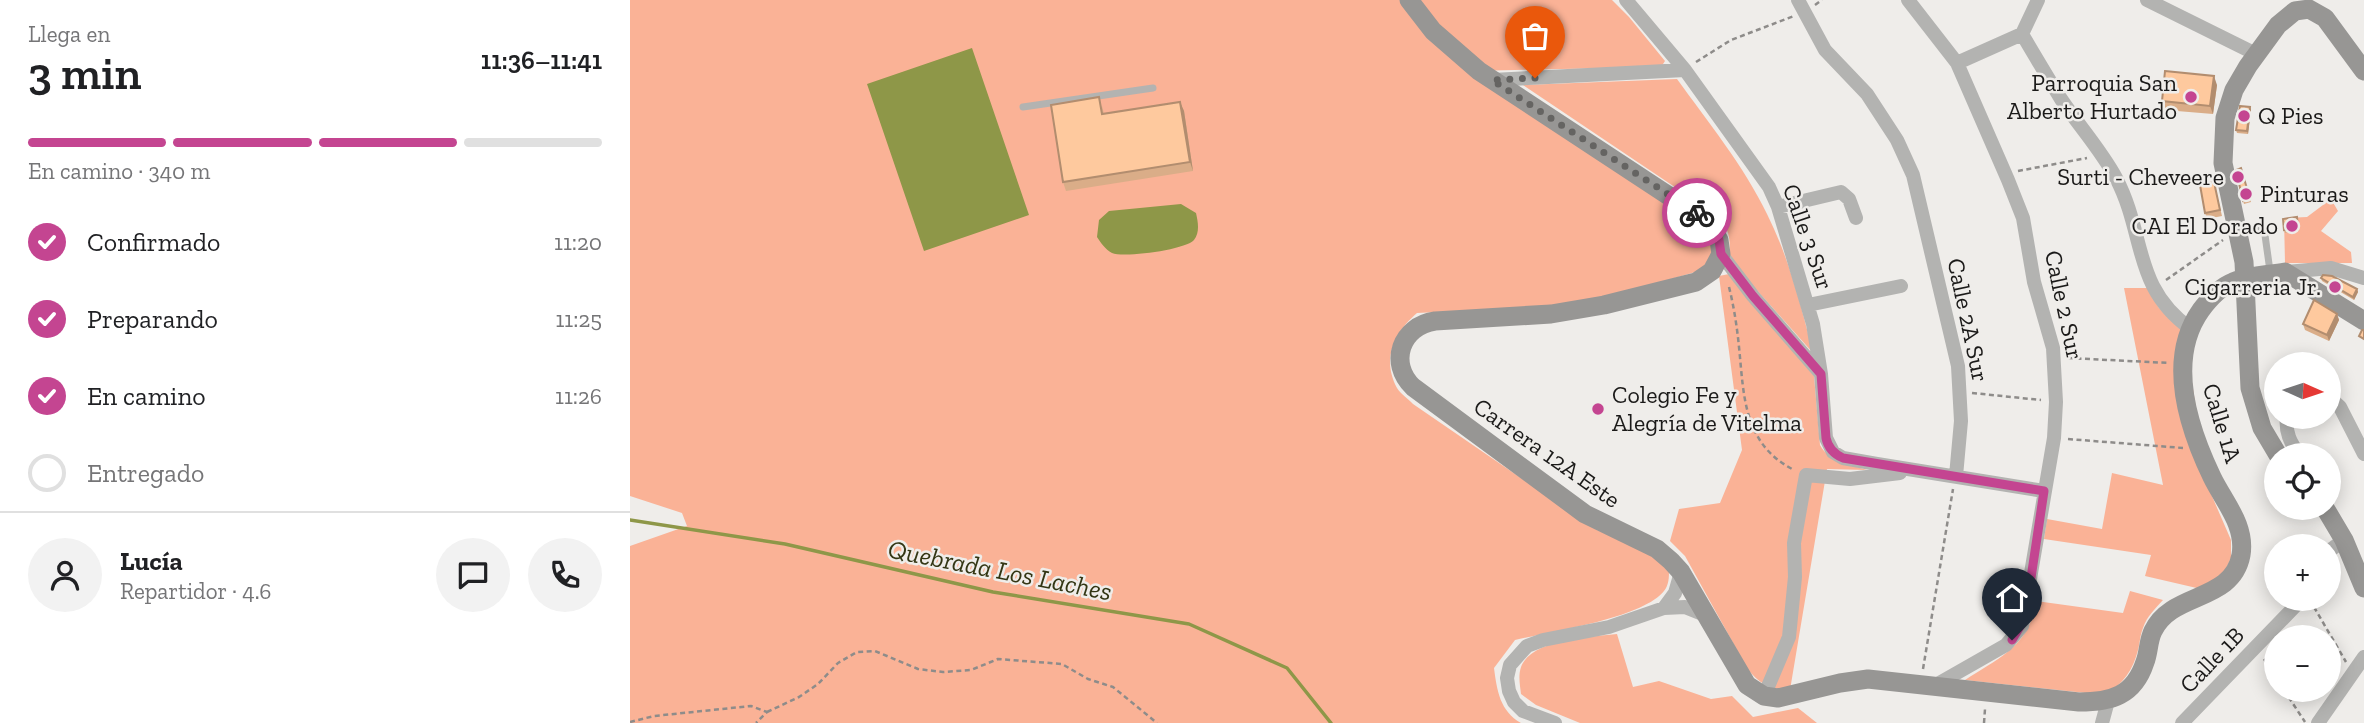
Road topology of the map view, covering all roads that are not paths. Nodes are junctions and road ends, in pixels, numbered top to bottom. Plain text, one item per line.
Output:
1 (1409, 0) edge
2 (1626, 0) edge
3 (1908, 0) edge
4 (2038, 0) edge
5 (2147, 0) edge
6 (2299, 4) edge
7 (1801, 6) edge
8 (2022, 34) junction
9 (2256, 54) junction
10 (1957, 63) junction
11 (1685, 70) junction
12 (2364, 71) edge
13 (1492, 80) junction
14 (1153, 88) dead end
15 (1023, 107) dead end
16 (1778, 207) junction
17 (1856, 218) dead end
18 (2238, 230) junction
19 (1721, 254) junction
20 (2278, 273) junction
21 (2245, 278) junction
22 (2364, 278) edge
23 (1901, 286) dead end
24 (1808, 305) junction
25 (2364, 321) edge
26 (2191, 329) junction
27 (1821, 374) junction
28 (2342, 411) edge
29 (2271, 443) edge
30 (2364, 454) edge
31 (1919, 472) junction
32 (1956, 476) junction
33 (2044, 491) junction
34 (2341, 551) edge
35 (1681, 572) junction
36 (2364, 588) edge
37 (1664, 608) junction
38 (2293, 611) edge
39 (1705, 615) junction
40 (2364, 657) edge
41 (1927, 685) junction
42 (1764, 696) junction
43 (2108, 701) junction
44 (1555, 723) edge
45 (2102, 723) edge
46 (2182, 723) edge
47 (2318, 723) edge

1 - 13 street
2 - 11 street, Calle 3 Sur
3 - 10 street, Calle 2 Sur
4 - 8 street
5 - 9 street
6 - 9 street
6 - 12 street
7 - 32 street, Calle 2A Sur
8 - 10 street
8 - 26 street
9 - 18 street
10 - 33 street, Calle 2 Sur
11 - 13 street
11 - 16 street, Calle 3 Sur
13 - 19 street
14 - 15 lane
16 - 17 street
16 - 24 street, Calle 3 Sur
18 - 20 lane
18 - 21 street
19 - 27 street
19 - 35 street, Carrera 12A Este
20 - 21 street
20 - 22 street
20 - 25 street
21 - 26 street
21 - 29 street
23 - 24 street
24 - 27 street, Calle 3 Sur
26 - 43 street, Calle 1A
27 - 31 street, Calle 3 Sur
28 - 30 street
31 - 32 street
31 - 42 street
32 - 33 street
33 - 41 street, Calle 2 Sur
34 - 36 street
35 - 37 street
35 - 39 street, Carrera 12A Este
37 - 39 street
37 - 44 street
38 - 46 street, Calle 1B
39 - 42 street, Carrera 12A Este
40 - 47 street
41 - 42 street
41 - 43 street
43 - 45 street

